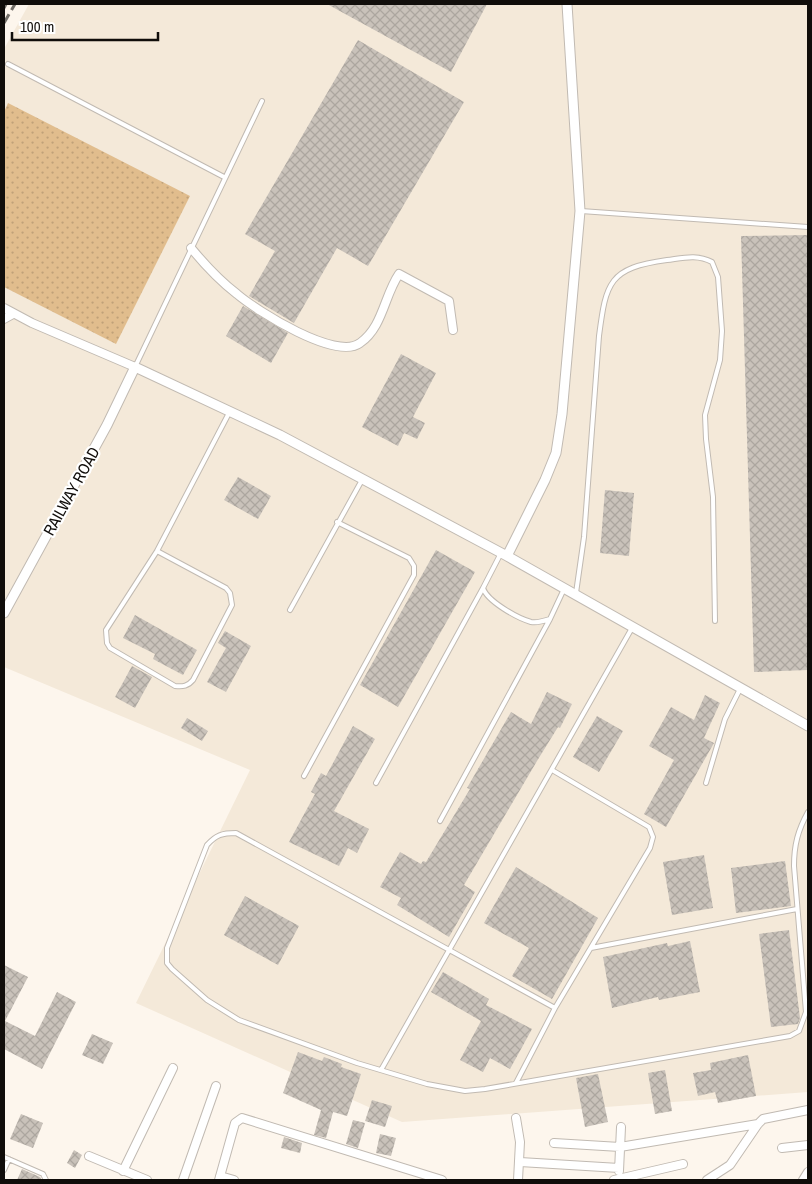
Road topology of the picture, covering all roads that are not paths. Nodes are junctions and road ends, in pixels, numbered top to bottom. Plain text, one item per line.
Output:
1 (566, 4) edge
2 (8, 64) dead end
3 (262, 101) dead end
4 (224, 177) junction
5 (580, 211) junction
6 (808, 227) edge
7 (190, 248) junction
8 (4, 308) edge
9 (13, 314) junction
10 (4, 319) edge
11 (453, 330) dead end
12 (134, 367) junction
13 (229, 412) junction
14 (362, 480) junction
15 (337, 522) junction
16 (157, 551) junction
17 (504, 554) junction
18 (484, 588) junction
19 (564, 589) junction
20 (575, 596) junction
21 (290, 610) dead end
22 (4, 613) edge
23 (550, 619) junction
24 (715, 621) dead end
25 (632, 628) junction
26 (740, 688) junction
27 (808, 726) edge
28 (552, 770) junction
29 (304, 776) dead end
30 (376, 782) dead end
31 (706, 783) dead end
32 (808, 812) edge
33 (440, 821) dead end
34 (797, 909) junction
35 (591, 948) junction
36 (448, 950) junction
37 (555, 1008) junction
38 (173, 1068) dead end
39 (381, 1070) junction
40 (516, 1083) junction
41 (216, 1086) dead end
42 (808, 1110) edge
43 (516, 1118) dead end
44 (758, 1124) junction
45 (621, 1127) dead end
46 (554, 1143) dead end
47 (808, 1145) edge
48 (620, 1147) junction
49 (782, 1148) dead end
50 (89, 1156) dead end
51 (4, 1157) edge
52 (9, 1159) junction
53 (520, 1162) junction
54 (683, 1164) dead end
55 (619, 1168) junction
56 (4, 1170) edge
57 (123, 1171) junction
58 (808, 1172) edge
59 (219, 1178) edge
60 (46, 1180) edge
61 (147, 1180) edge
62 (183, 1180) edge
63 (234, 1180) edge
64 (442, 1180) edge
65 (518, 1180) edge
66 (617, 1180) edge
67 (707, 1180) edge
68 (803, 1180) edge

1 - 5 street
2 - 4 lane
3 - 4 lane
4 - 7 lane
5 - 6 lane
5 - 17 street
7 - 11 street
7 - 12 lane
8 - 9 street
9 - 10 street
9 - 12 street
12 - 13 street
12 - 22 street, RAILWAY ROAD
13 - 14 street
13 - 16 lane
14 - 15 lane
14 - 17 street
15 - 21 lane
15 - 29 lane
16 - 16 lane
17 - 18 lane
17 - 19 street
18 - 23 lane
18 - 30 lane
19 - 20 street
19 - 23 lane
20 - 24 lane
20 - 25 street
23 - 33 lane
25 - 26 street
25 - 28 lane
26 - 27 street
26 - 31 lane
28 - 35 lane
28 - 36 lane
32 - 34 lane
34 - 35 lane
34 - 40 lane
35 - 37 lane
36 - 37 lane
36 - 39 lane
36 - 39 lane
37 - 40 lane
38 - 57 street
39 - 40 lane
41 - 62 street
42 - 44 street
43 - 53 street
44 - 48 street
44 - 67 street
45 - 48 street
46 - 48 street
47 - 49 street
48 - 55 street
50 - 57 street
51 - 52 lane
52 - 56 lane
52 - 60 lane
53 - 55 street
53 - 65 street
54 - 66 street
55 - 66 street
57 - 61 street
58 - 68 street
59 - 63 street
59 - 64 street

